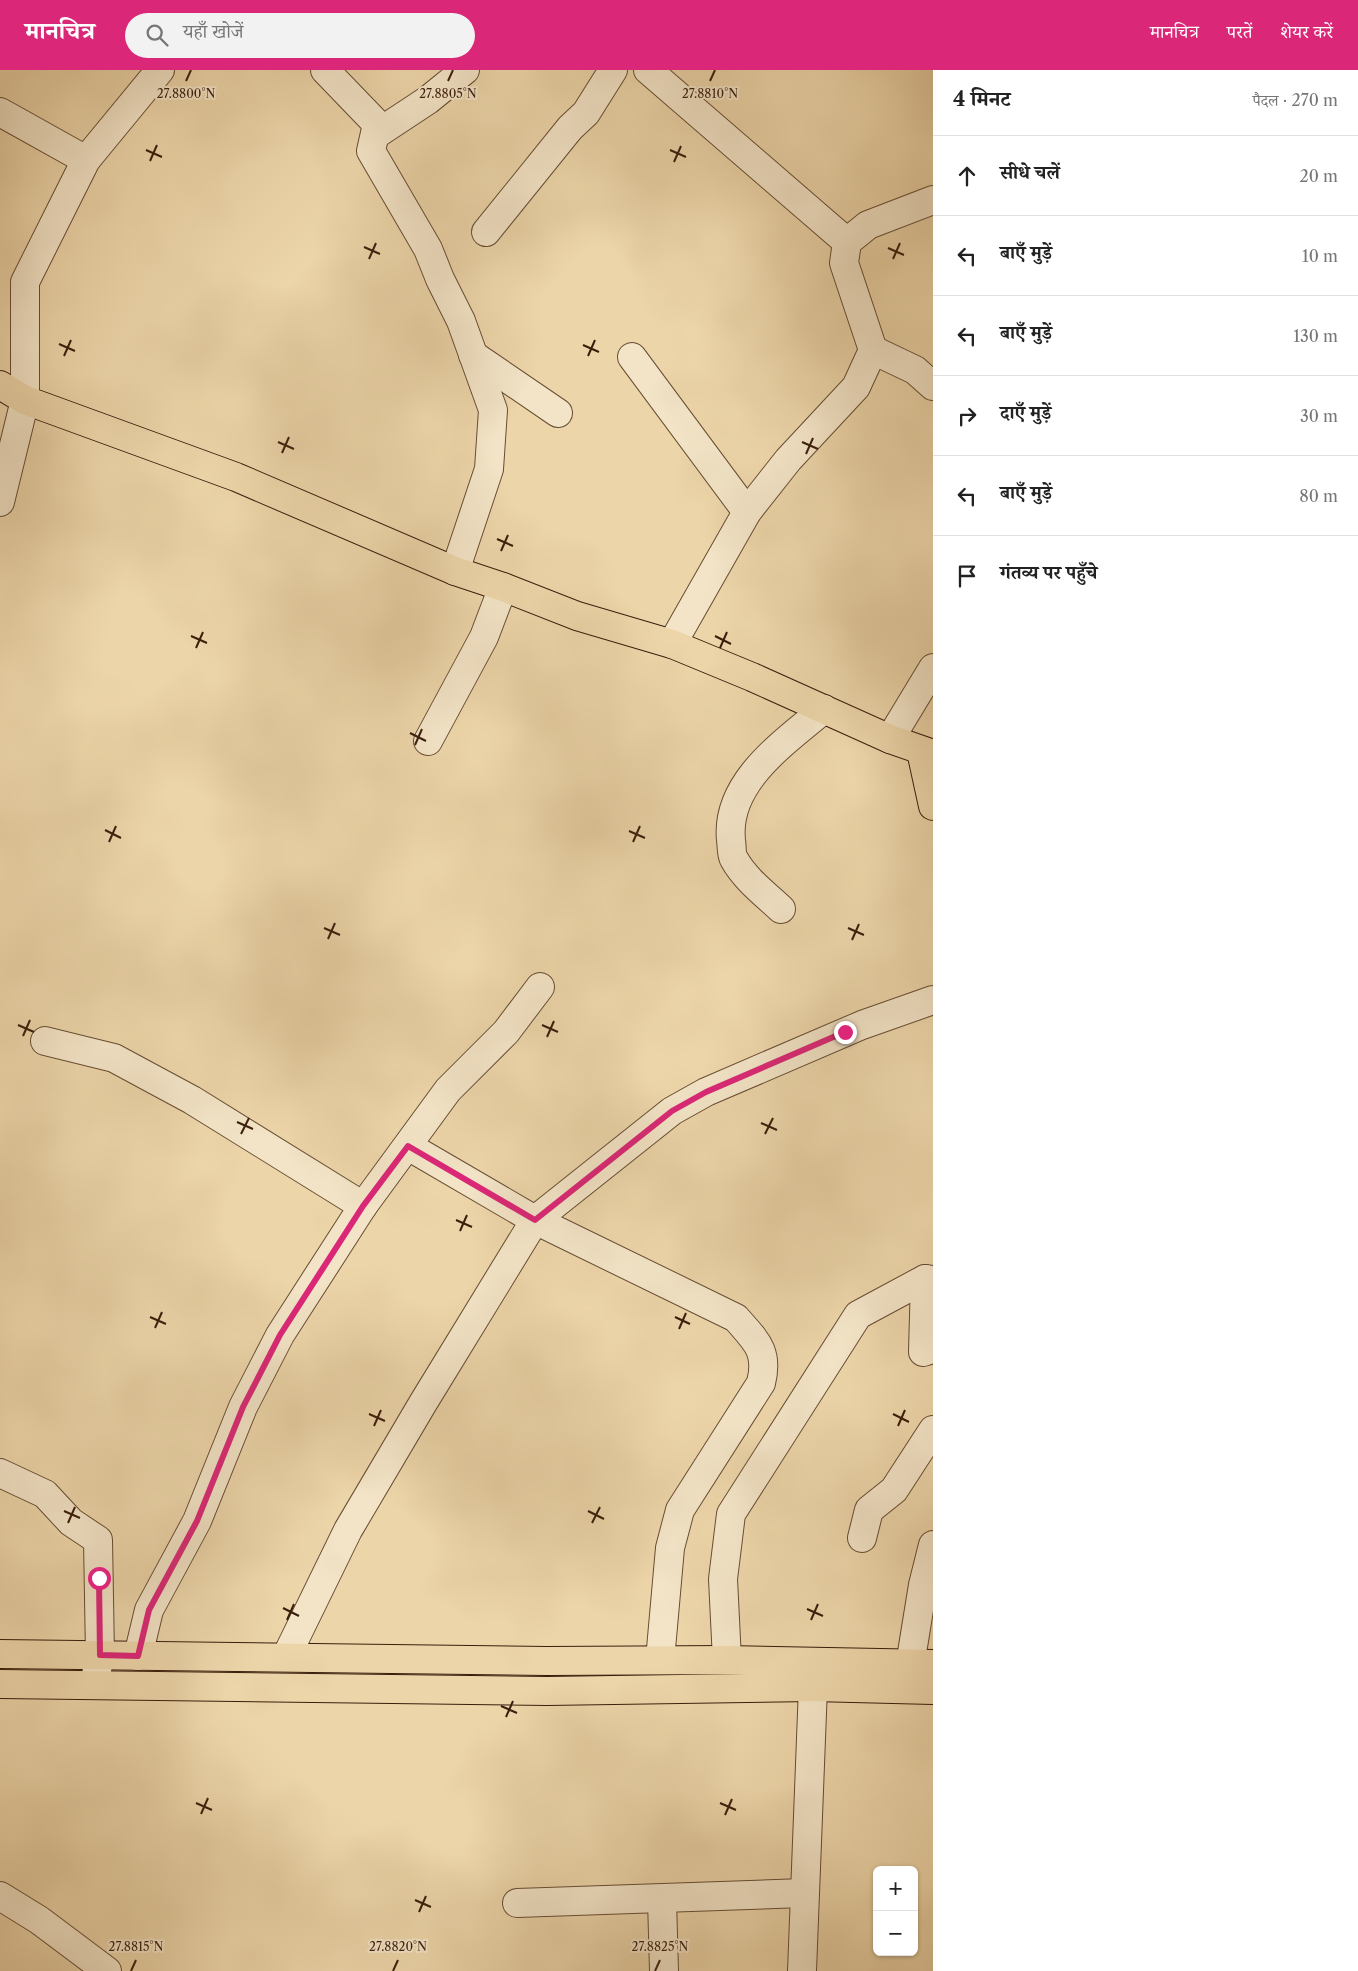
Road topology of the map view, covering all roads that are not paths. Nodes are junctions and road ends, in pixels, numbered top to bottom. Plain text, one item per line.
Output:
1 (160, 70) edge
2 (325, 70) edge
3 (465, 70) edge
4 (613, 70) edge
5 (648, 70) edge
6 (0, 112) edge
7 (375, 135) junction
8 (86, 160) junction
9 (933, 200) edge
10 (486, 232) dead end
11 (847, 242) junction
12 (874, 350) junction
13 (473, 355) junction
14 (632, 357) dead end
15 (0, 385) edge
16 (933, 386) edge
17 (25, 400) junction
18 (558, 413) dead end
19 (0, 502) edge
20 (747, 512) junction
21 (455, 571) junction
22 (503, 587) junction
23 (672, 644) junction
24 (933, 668) edge
25 (824, 709) junction
26 (890, 739) junction
27 (428, 741) dead end
28 (927, 752) edge
29 (933, 806) edge
30 (781, 909) dead end
31 (540, 987) dead end
32 (933, 1000) edge
33 (45, 1041) dead end
34 (408, 1146) junction
35 (363, 1206) junction
36 (535, 1220) junction
37 (929, 1279) edge
38 (933, 1349) edge
39 (933, 1430) edge
40 (0, 1473) edge
41 (862, 1538) dead end
42 (933, 1545) edge
43 (0, 1654) edge
44 (100, 1655) junction
45 (138, 1656) junction
46 (286, 1658) junction
47 (660, 1660) junction
48 (727, 1660) junction
49 (922, 1664) edge
50 (0, 1684) edge
51 (94, 1685) junction
52 (813, 1687) junction
53 (933, 1690) edge
54 (804, 1892) junction
55 (0, 1896) edge
56 (662, 1899) junction
57 (517, 1903) dead end
58 (107, 1971) edge
59 (664, 1971) edge
60 (802, 1971) edge

1 - 8 street
2 - 7 street
3 - 7 street
4 - 10 street
5 - 11 street
6 - 8 street
7 - 13 street
8 - 17 street
9 - 11 street
11 - 12 street
12 - 16 street
12 - 20 street
13 - 18 street
13 - 21 street
14 - 20 street
15 - 17 main road
17 - 19 street
17 - 21 main road
20 - 23 street
21 - 22 main road
22 - 23 main road
22 - 27 street
23 - 25 main road
24 - 26 street
25 - 26 main road
25 - 30 street
26 - 28 main road
28 - 29 main road
31 - 34 street
32 - 36 street
33 - 35 street
34 - 35 street
34 - 36 street
35 - 45 street
36 - 46 street
36 - 47 street
37 - 38 street
37 - 48 street
39 - 41 street
40 - 44 street
42 - 49 street
43 - 44 main road
44 - 45 main road
44 - 51 street
45 - 46 main road
46 - 47 main road
47 - 48 main road
48 - 49 main road
50 - 51 main road
51 - 52 main road
52 - 53 main road
52 - 54 street
54 - 56 street
54 - 60 street
55 - 58 street
56 - 57 street
56 - 59 street

